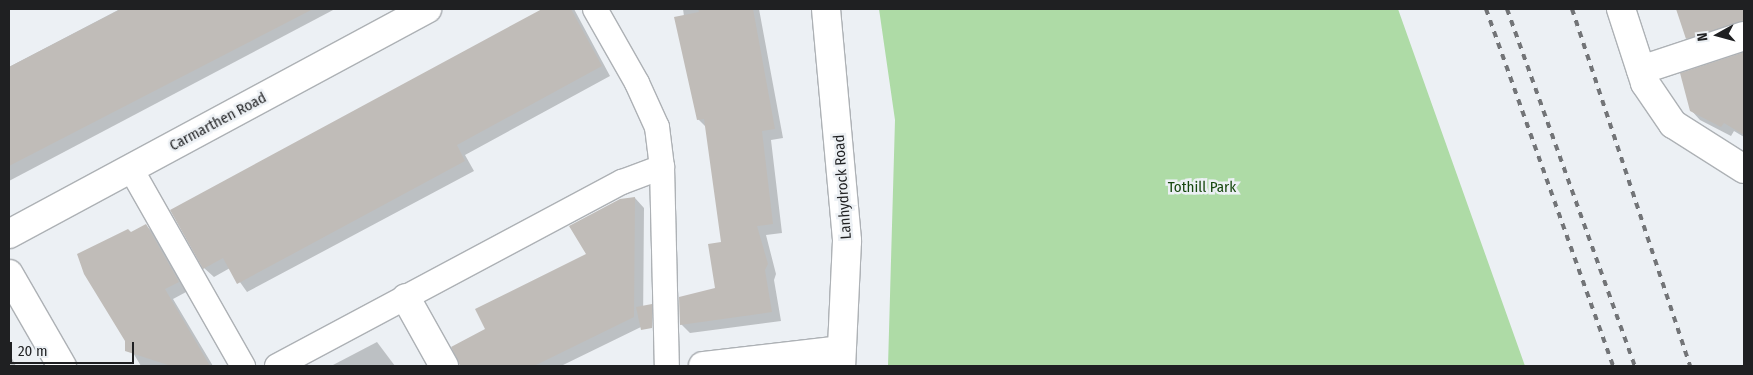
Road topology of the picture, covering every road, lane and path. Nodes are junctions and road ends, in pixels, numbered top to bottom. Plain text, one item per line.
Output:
1 (427, 9) edge
2 (595, 9) edge
3 (826, 9) edge
4 (1621, 9) edge
5 (1744, 36) edge
6 (1641, 70) junction
7 (662, 167) junction
8 (131, 169) junction
9 (1744, 169) edge
10 (9, 234) edge
11 (9, 274) edge
12 (406, 298) junction
13 (841, 358) edge
14 (62, 366) edge
15 (243, 366) edge
16 (278, 366) edge
17 (444, 366) edge
18 (667, 366) edge
19 (703, 366) edge

1 - 8 street, Carmarthen Road
2 - 7 lane
3 - 13 street, Lanhydrock Road
4 - 6 street
5 - 6 street
6 - 9 street
7 - 12 lane
7 - 18 lane
8 - 10 street, Carmarthen Road
8 - 15 lane
11 - 14 street
12 - 16 lane
12 - 17 street
13 - 19 street

